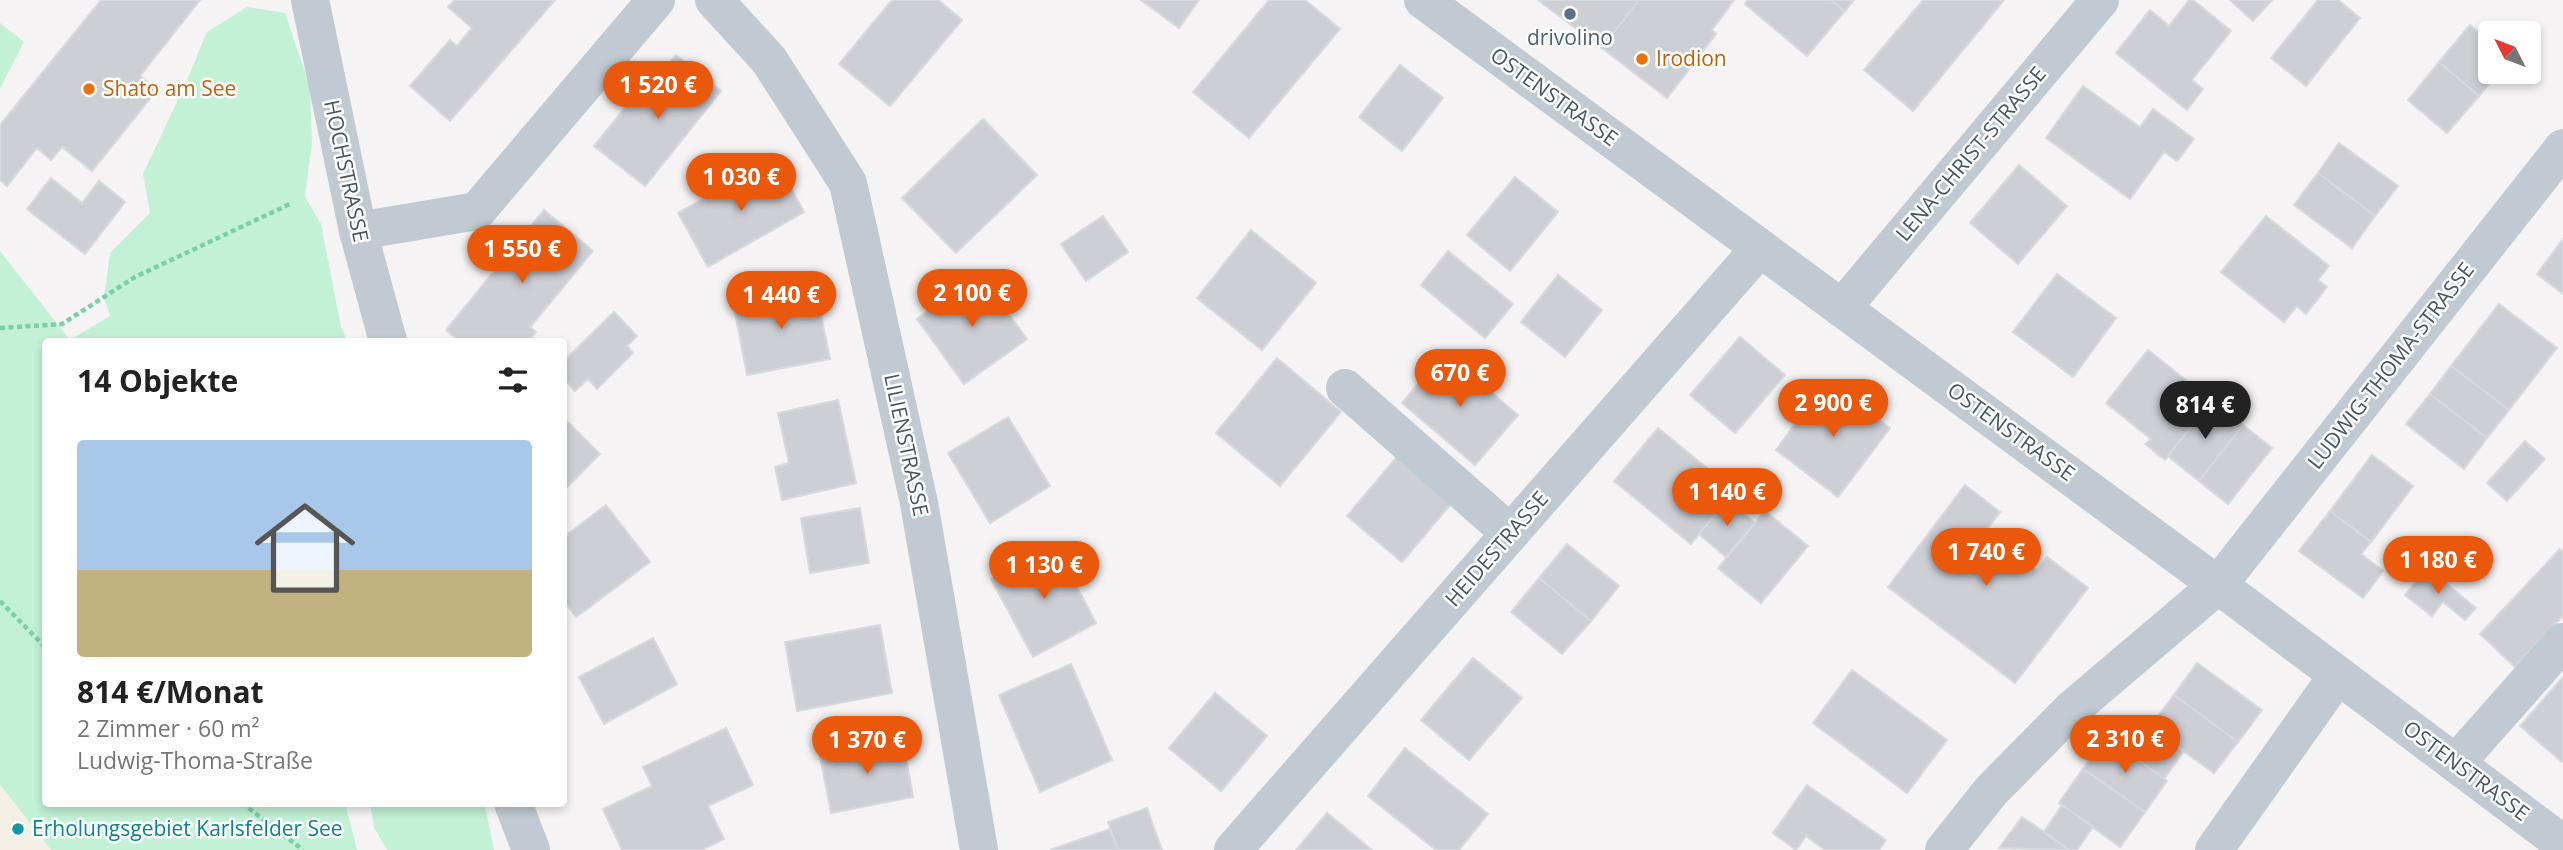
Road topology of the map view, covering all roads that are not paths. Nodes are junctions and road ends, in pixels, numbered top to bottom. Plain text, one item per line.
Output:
1 (310, 0) edge
2 (656, 0) edge
3 (714, 0) edge
4 (1423, 0) edge
5 (2099, 0) edge
6 (2563, 148) edge
7 (358, 231) junction
8 (1760, 248) junction
9 (1842, 308) junction
10 (387, 338) edge
11 (1345, 388) dead end
12 (1510, 533) junction
13 (2218, 585) junction
14 (2563, 642) edge
15 (2338, 674) junction
16 (2456, 763) junction
17 (517, 823) edge
18 (2563, 844) edge
19 (531, 850) edge
20 (979, 850) edge
21 (1233, 850) edge
22 (1944, 850) edge
23 (2214, 850) edge

1 - 7 street, HOCHSTRASSE
2 - 7 street
3 - 20 street, LILIENSTRASSE
4 - 8 street, OSTENSTRASSE
5 - 9 street, LENA-CHRIST-STRASSE
6 - 13 street, LUDWIG-THOMA-STRASSE
7 - 10 street, HOCHSTRASSE
8 - 9 street, OSTENSTRASSE
8 - 12 street, HEIDESTRASSE
9 - 13 street, OSTENSTRASSE
11 - 12 street
12 - 21 street, HEIDESTRASSE
13 - 15 street, OSTENSTRASSE
13 - 22 street, LUDWIG-THOMA-STRASSE
14 - 16 street
15 - 16 street, OSTENSTRASSE
15 - 23 street
16 - 18 street, OSTENSTRASSE
17 - 19 street

